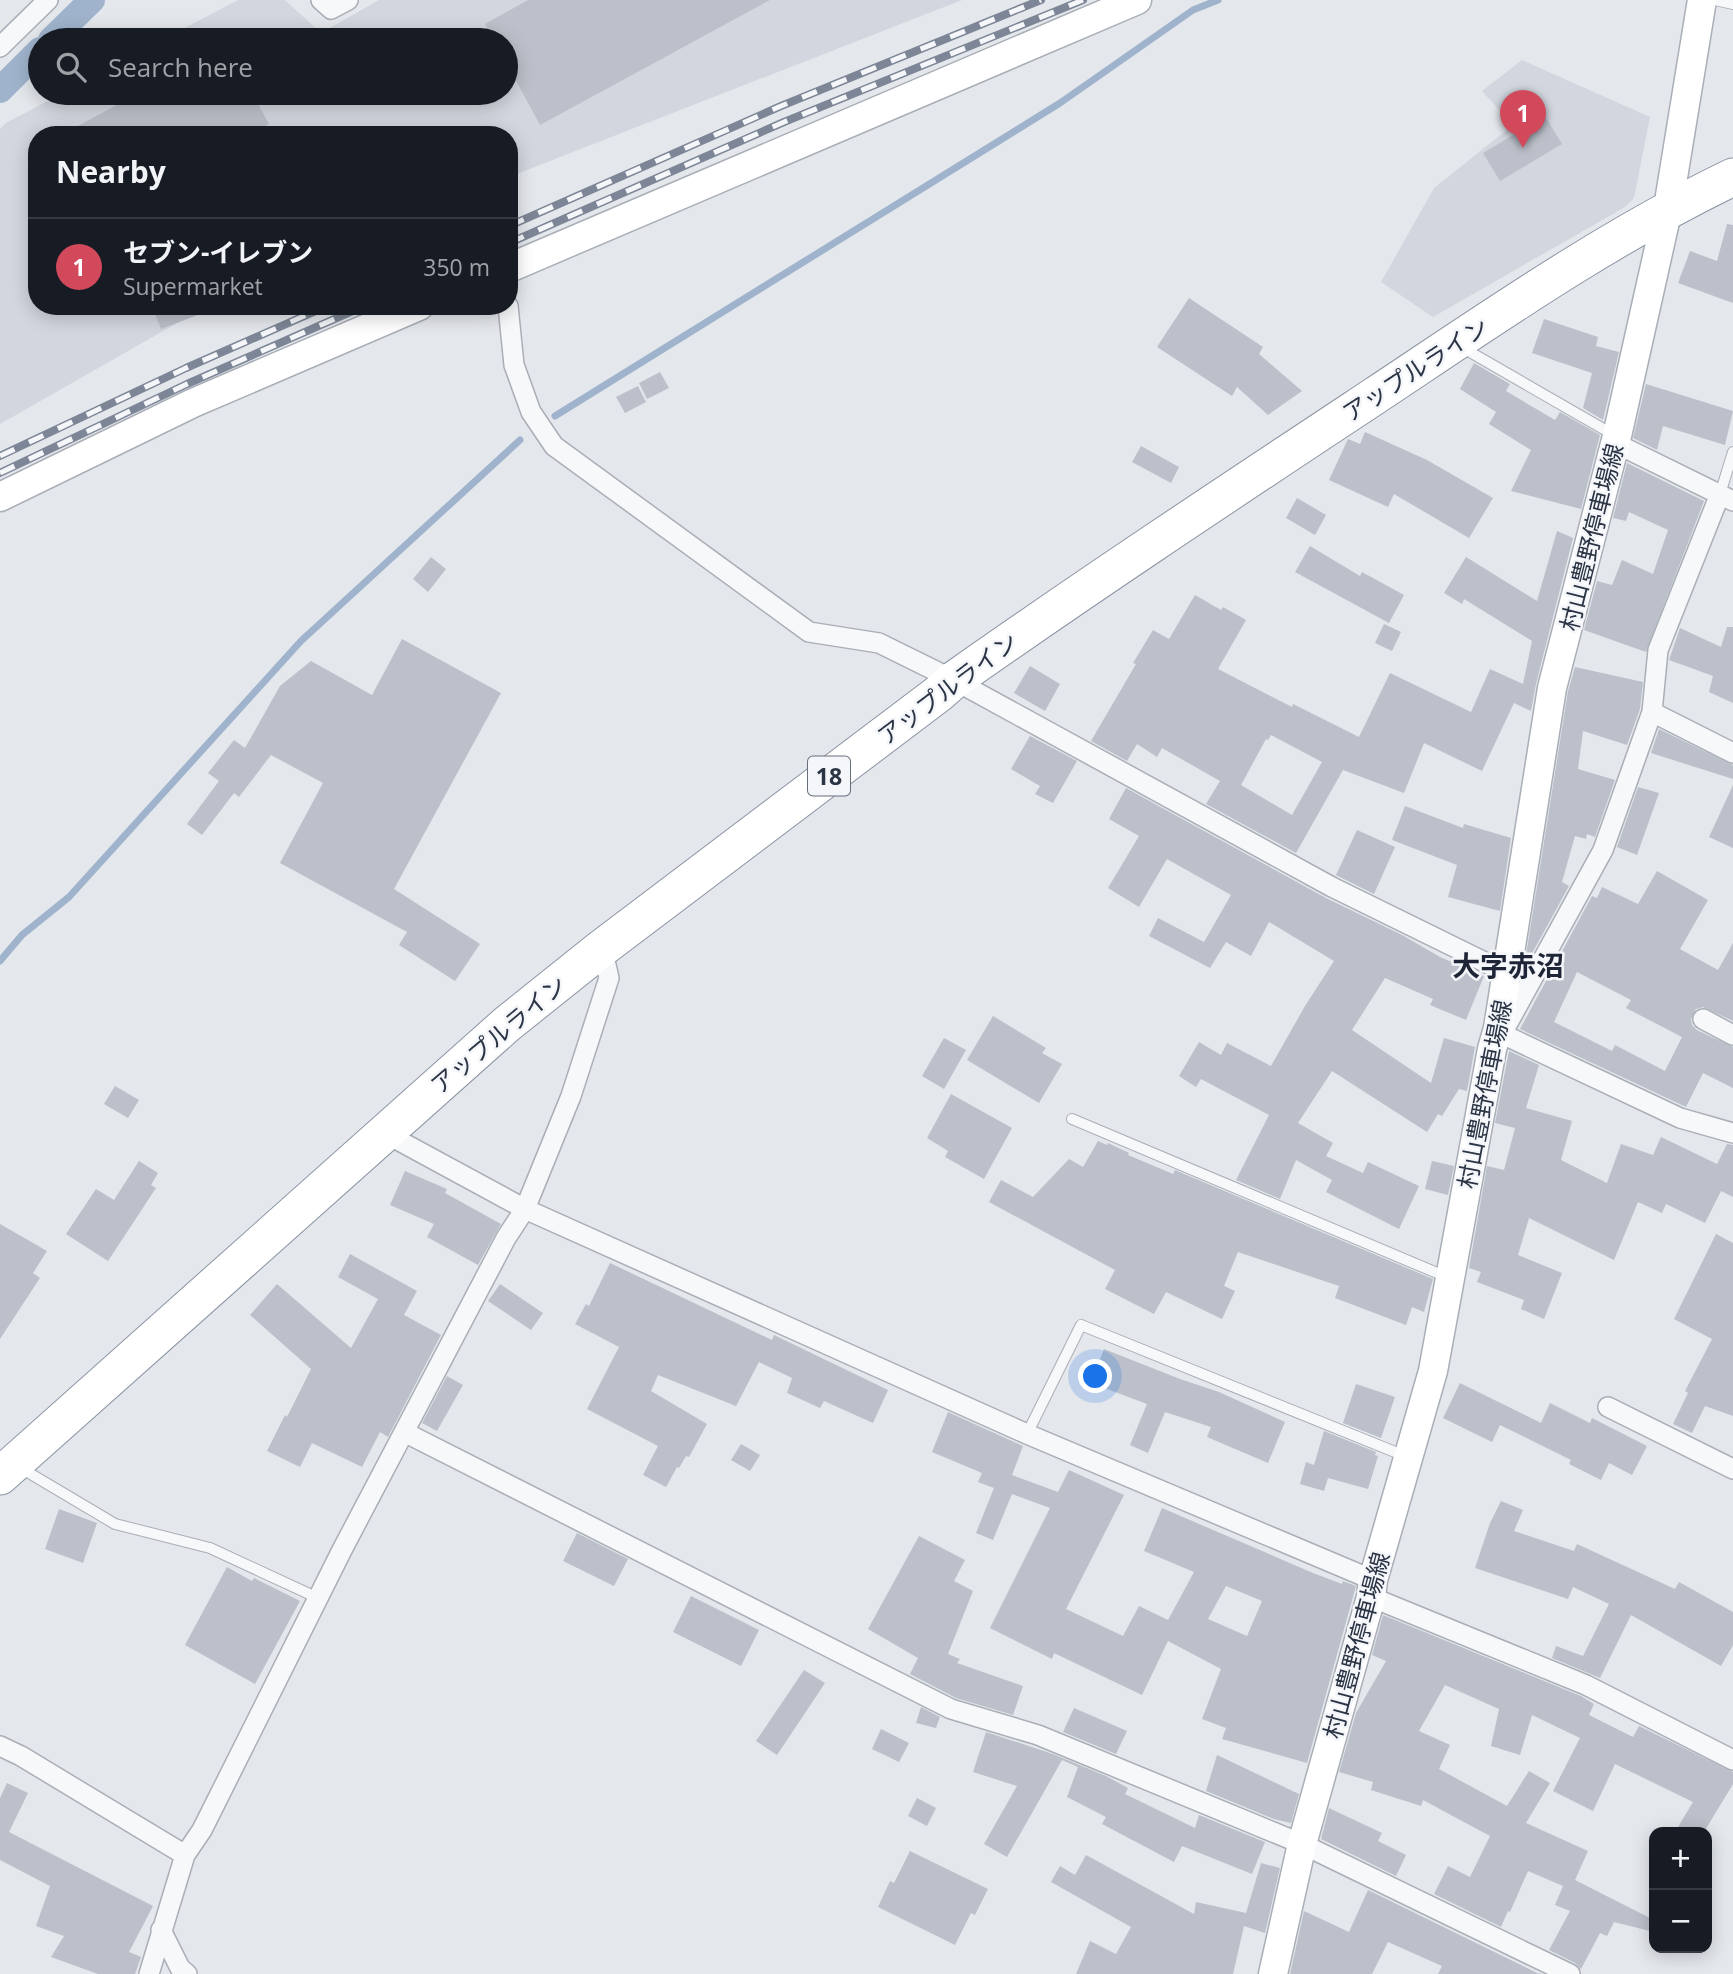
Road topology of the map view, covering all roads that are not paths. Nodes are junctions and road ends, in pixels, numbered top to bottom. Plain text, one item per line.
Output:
1 (48, 0) edge
2 (321, 0) edge
3 (348, 0) edge
4 (1137, 0) edge
5 (1702, 0) edge
6 (1715, 0) edge
7 (1733, 4) edge
8 (0, 47) edge
9 (1733, 177) edge
10 (1668, 208) junction
11 (518, 264) edge
12 (398, 315) edge
13 (509, 315) edge
14 (1454, 342) junction
15 (1616, 440) junction
16 (1733, 452) edge
17 (0, 497) edge
18 (1726, 498) edge
19 (954, 680) junction
20 (1652, 712) junction
21 (1733, 752) edge
22 (602, 948) junction
23 (1507, 973) junction
24 (1703, 1019) dead end
25 (1733, 1035) edge
26 (1497, 1042) junction
27 (1072, 1119) dead end
28 (383, 1132) junction
29 (1733, 1133) edge
30 (525, 1209) junction
31 (1449, 1279) junction
32 (1608, 1407) dead end
33 (404, 1432) junction
34 (1027, 1434) junction
35 (1408, 1458) junction
36 (6, 1469) edge
37 (1733, 1469) edge
38 (1372, 1589) junction
39 (318, 1598) junction
40 (0, 1746) edge
41 (1733, 1760) edge
42 (1302, 1844) junction
43 (185, 1855) junction
44 (161, 1930) junction
45 (149, 1974) edge
46 (187, 1974) edge
47 (1273, 1974) edge
48 (1570, 1974) edge

1 - 8 street
2 - 3 street
4 - 11 main road
5 - 10 main road, 村山豊野停車場線
6 - 7 lane
9 - 10 highway, アップルライン / 18
10 - 14 highway, アップルライン / 18
10 - 15 main road, 村山豊野停車場線
12 - 17 main road
13 - 19 street
14 - 15 lane
14 - 19 highway, アップルライン / 18
15 - 18 street
15 - 23 main road, 村山豊野停車場線
16 - 18 lane
18 - 20 street
19 - 22 highway, アップルライン / 18
19 - 23 street
20 - 21 street
20 - 26 street
22 - 28 highway, アップルライン / 18
22 - 30 street
23 - 26 main road, 村山豊野停車場線
24 - 25 street
26 - 29 street
26 - 31 main road, 村山豊野停車場線
27 - 31 lane
28 - 30 street
28 - 36 highway, アップルライン / 18
30 - 33 street
30 - 34 street
31 - 35 main road, 村山豊野停車場線
32 - 37 street
33 - 39 street
33 - 42 street
34 - 35 lane
34 - 38 street
35 - 38 main road, 村山豊野停車場線
36 - 39 lane
38 - 41 street
38 - 42 main road, 村山豊野停車場線
39 - 43 street
40 - 43 street
42 - 47 main road, 村山豊野停車場線
42 - 48 street
43 - 44 street
44 - 45 street
44 - 46 street

